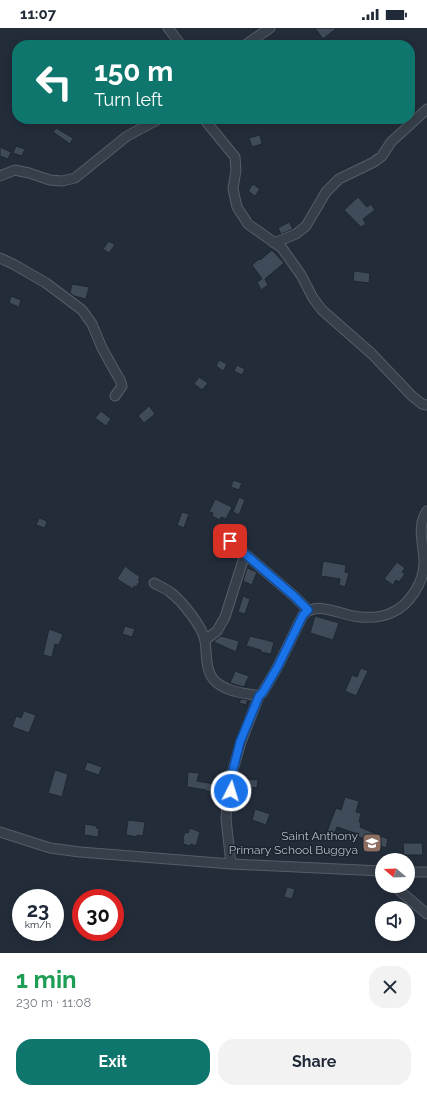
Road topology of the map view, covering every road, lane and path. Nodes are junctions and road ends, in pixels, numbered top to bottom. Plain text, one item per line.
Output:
1 (168, 28) edge
2 (270, 28) edge
3 (177, 40) edge
4 (252, 40) edge
5 (427, 109) edge
6 (415, 120) edge
7 (150, 124) edge
8 (208, 124) edge
9 (411, 124) edge
10 (0, 176) edge
11 (274, 243) junction
12 (0, 258) edge
13 (115, 396) dead end
14 (427, 405) edge
15 (427, 511) edge
16 (230, 541) dead end
17 (245, 554) junction
18 (154, 583) dead end
19 (308, 610) junction
20 (205, 640) junction
21 (259, 696) junction
22 (0, 832) edge
23 (231, 864) junction
24 (415, 872) edge
25 (427, 872) edge
26 (375, 873) edge
27 (402, 893) edge
28 (427, 914) edge

1 - 3 street
2 - 4 street
5 - 6 street
7 - 10 street
8 - 11 street
9 - 11 street
11 - 14 street
12 - 13 street
15 - 19 street
16 - 17 street
17 - 19 street
17 - 20 street
18 - 20 street
19 - 21 street
20 - 21 street
21 - 23 street
22 - 23 street
23 - 26 street
24 - 25 street
27 - 28 street

